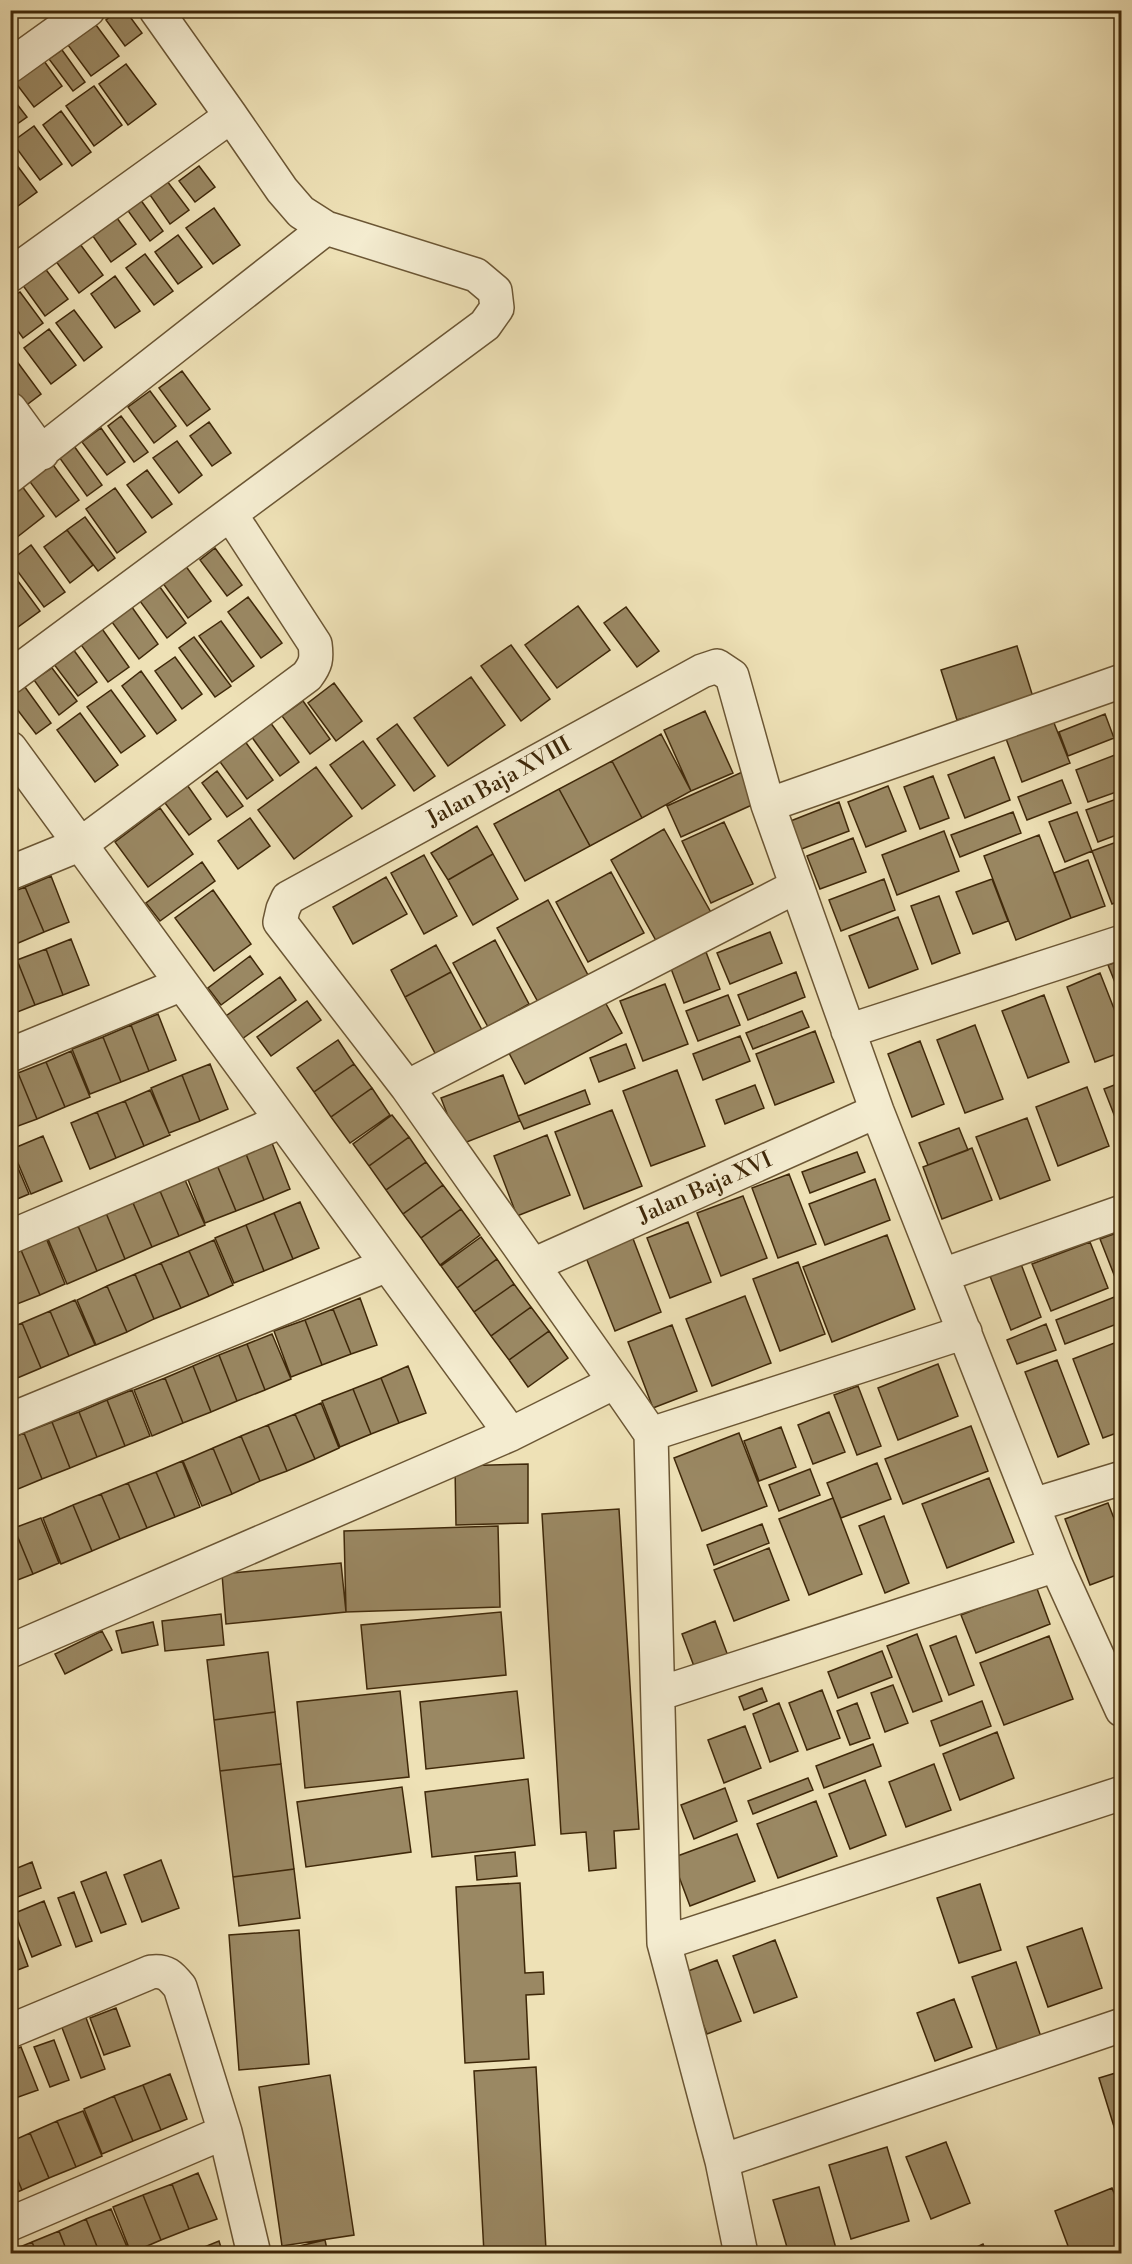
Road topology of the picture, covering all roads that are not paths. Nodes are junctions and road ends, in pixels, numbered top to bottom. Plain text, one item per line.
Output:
1 (88, 10) edge
2 (156, 10) edge
3 (10, 66) edge
4 (231, 116) junction
5 (326, 228) junction
6 (10, 275) edge
7 (10, 409) edge
8 (42, 453) junction
9 (10, 476) edge
10 (231, 515) junction
11 (10, 677) edge
12 (1122, 681) edge
13 (10, 748) edge
14 (768, 805) junction
15 (81, 844) junction
16 (10, 873) edge
17 (797, 886) junction
18 (1122, 942) edge
19 (182, 984) junction
20 (848, 1031) junction
21 (10, 1056) edge
22 (407, 1087) junction
23 (877, 1111) junction
24 (282, 1121) junction
25 (1122, 1212) edge
26 (10, 1237) edge
27 (533, 1264) junction
28 (387, 1265) junction
29 (943, 1275) junction
30 (965, 1332) junction
31 (615, 1382) junction
32 (10, 1420) edge
33 (511, 1434) junction
34 (651, 1434) junction
35 (1122, 1478) edge
36 (1033, 1505) junction
37 (1056, 1565) junction
38 (10, 1651) edge
39 (658, 1694) junction
40 (1122, 1710) edge
41 (1122, 1793) edge
42 (664, 1943) junction
43 (1122, 2025) edge
44 (10, 2031) edge
45 (225, 2132) junction
46 (722, 2161) junction
47 (10, 2224) edge
48 (254, 2253) edge
49 (741, 2253) edge

1 - 3 street
2 - 4 street
4 - 5 street
4 - 6 street
5 - 8 street
5 - 10 street
7 - 8 street
8 - 9 street
10 - 11 street
10 - 15 street
12 - 14 street
13 - 15 street
14 - 17 street
14 - 22 street, Jalan Baja XVIII
15 - 16 street
15 - 19 street
17 - 20 street
17 - 22 street
18 - 20 street
19 - 21 street
19 - 24 street
20 - 23 street
22 - 27 street
23 - 27 street, Jalan Baja XVI
23 - 29 street
24 - 26 street
24 - 28 street
25 - 29 street
27 - 31 street
28 - 32 street
28 - 33 street
29 - 30 street
30 - 34 street
30 - 36 street
31 - 33 street
31 - 34 street
33 - 38 street
34 - 39 street
35 - 36 street
36 - 37 street
37 - 39 street
37 - 40 street
39 - 42 street
41 - 42 street
42 - 46 street
43 - 46 street
44 - 45 street
45 - 47 street
45 - 48 street
46 - 49 street

